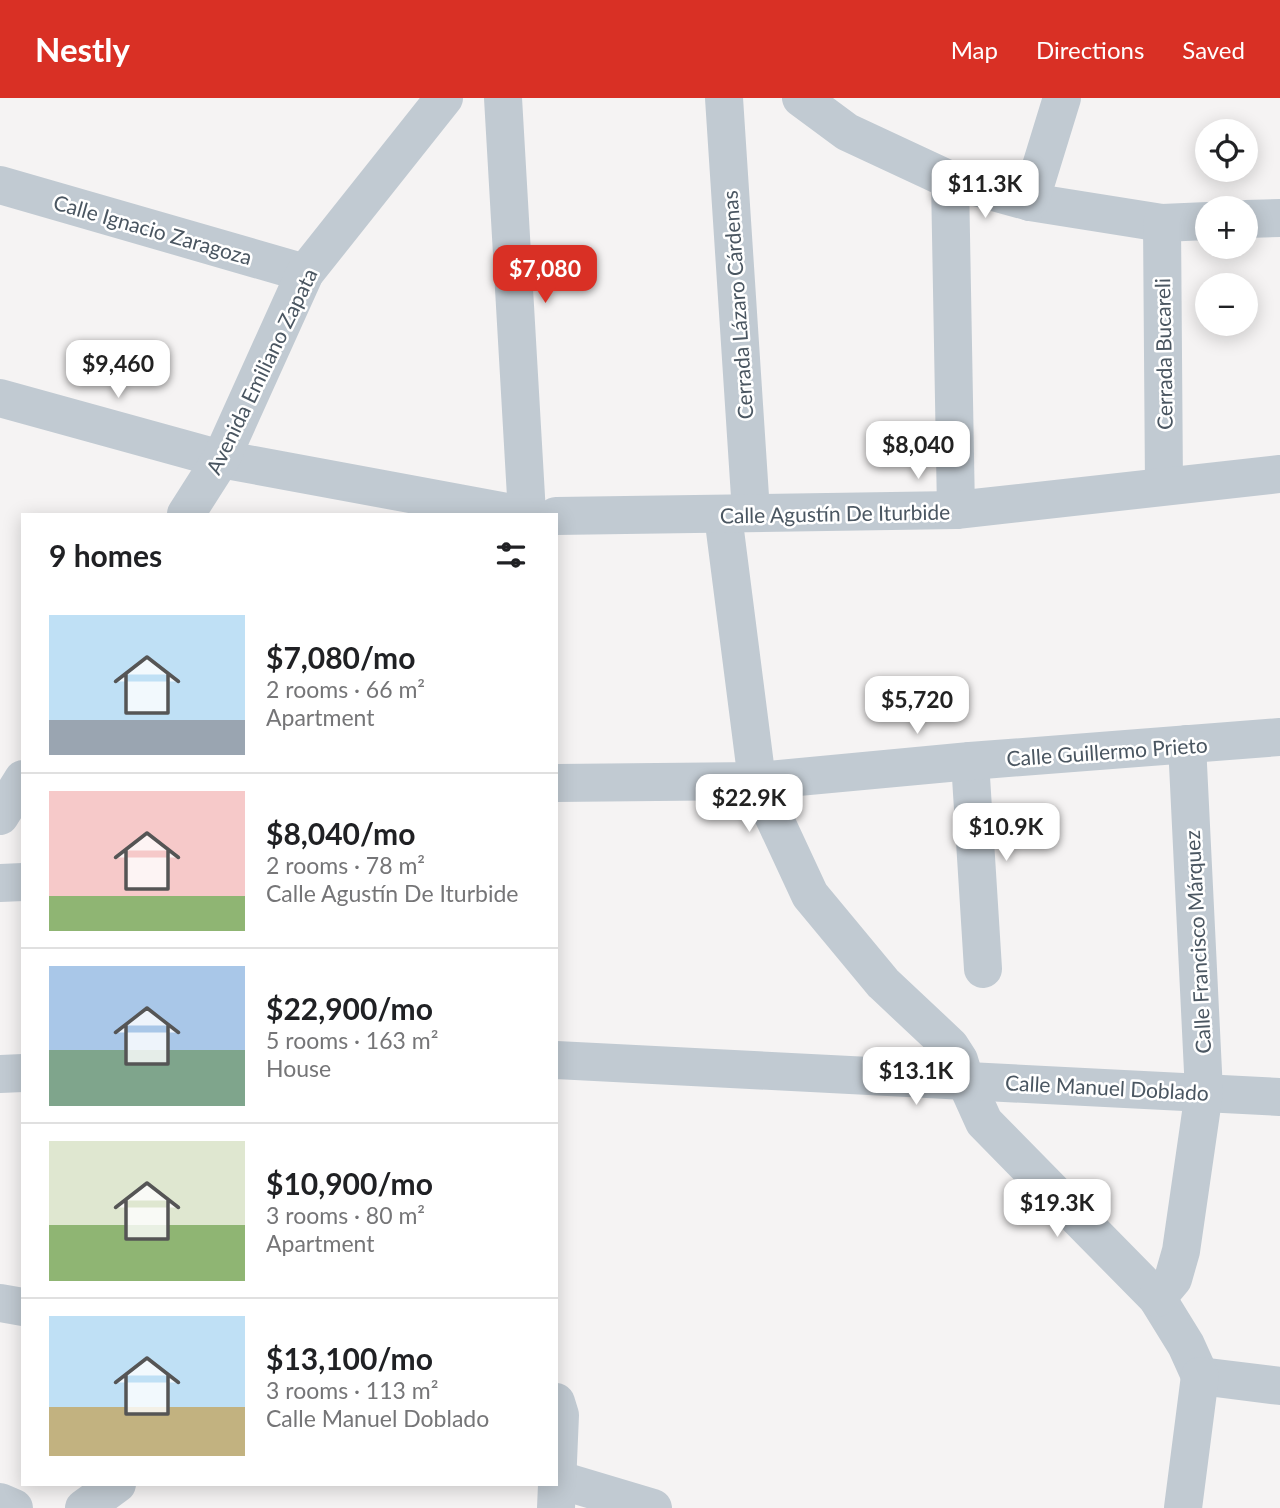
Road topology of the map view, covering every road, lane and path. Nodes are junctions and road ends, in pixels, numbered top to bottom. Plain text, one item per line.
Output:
1 (444, 98) edge
2 (503, 98) edge
3 (724, 98) edge
4 (801, 98) edge
5 (1062, 98) edge
6 (950, 180) junction
7 (0, 185) edge
8 (1030, 202) junction
9 (1280, 218) edge
10 (1258, 219) edge
11 (1195, 222) edge
12 (1162, 223) junction
13 (305, 273) junction
14 (0, 398) edge
15 (220, 460) junction
16 (1280, 474) edge
17 (1164, 485) junction
18 (956, 510) junction
19 (187, 513) edge
20 (512, 513) edge
21 (527, 513) edge
22 (737, 514) junction
23 (558, 516) edge
24 (1280, 737) edge
25 (1186, 744) junction
26 (970, 761) junction
27 (757, 781) junction
28 (21, 782) edge
29 (558, 783) edge
30 (0, 816) edge
31 (21, 882) edge
32 (0, 883) edge
33 (983, 969) dead end
34 (558, 1060) edge
35 (21, 1073) edge
36 (0, 1074) edge
37 (965, 1080) junction
38 (1205, 1092) junction
39 (1280, 1097) edge
40 (1157, 1298) junction
41 (0, 1303) edge
42 (21, 1307) edge
43 (1200, 1376) junction
44 (1280, 1386) edge
45 (558, 1408) edge
46 (558, 1458) edge
47 (558, 1479) edge
48 (114, 1486) edge
49 (557, 1486) edge
50 (0, 1502) edge
51 (14, 1508) edge
52 (84, 1508) edge
53 (556, 1508) edge
54 (653, 1508) edge
55 (1183, 1508) edge

1 - 13 street, Avenida Emiliano Zapata
2 - 21 street
3 - 22 street, Cerrada Lázaro Cárdenas
4 - 6 street
5 - 8 street
6 - 8 street
6 - 18 street
7 - 13 street, Calle Ignacio Zaragoza
8 - 12 street
9 - 10 street
11 - 12 street
12 - 17 street, Cerrada Bucareli
13 - 15 street, Avenida Emiliano Zapata
14 - 15 street
15 - 19 street, Avenida Emiliano Zapata
15 - 20 street
16 - 17 street, Calle Agustín De Iturbide
17 - 18 street, Calle Agustín De Iturbide
18 - 22 street, Calle Agustín De Iturbide
22 - 23 street, Calle Agustín De Iturbide
22 - 27 street, Cerrada Lázaro Cárdenas
24 - 25 street, Calle Guillermo Prieto
25 - 26 street, Calle Guillermo Prieto
25 - 38 street, Calle Francisco Márquez
26 - 27 street, Calle Guillermo Prieto
26 - 33 street
27 - 29 street, Calle Guillermo Prieto
27 - 37 street, Cerrada Lázaro Cárdenas
28 - 30 street
31 - 32 street
34 - 37 street, Calle Manuel Doblado
35 - 36 street
37 - 38 street, Calle Manuel Doblado
37 - 40 street, Cerrada Lázaro Cárdenas
38 - 39 street, Calle Manuel Doblado
38 - 40 street, Calle Francisco Márquez
40 - 43 street, Cerrada Lázaro Cárdenas
41 - 42 street
43 - 44 street
43 - 55 street
45 - 46 street
47 - 54 street
48 - 52 street
49 - 53 street
50 - 51 street

